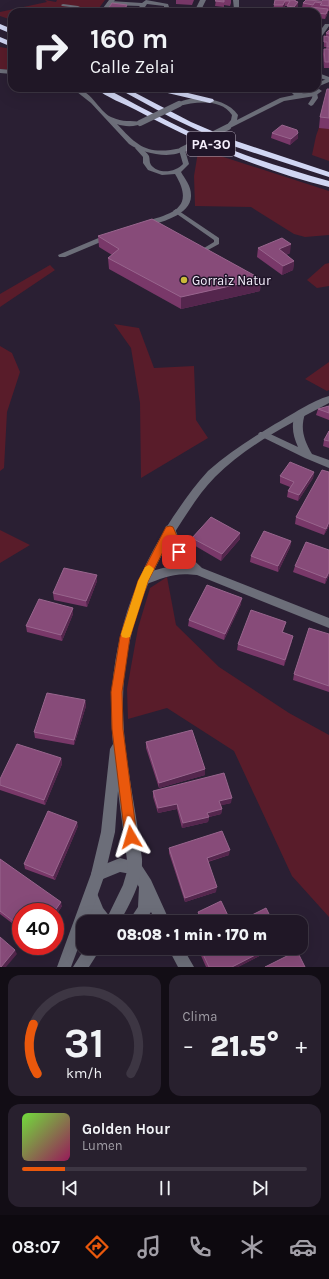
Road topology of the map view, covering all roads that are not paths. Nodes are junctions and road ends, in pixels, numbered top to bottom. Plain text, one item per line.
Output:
1 (111, 2) edge
2 (63, 5) dead end
3 (78, 7) dead end
4 (141, 8) edge
5 (328, 25) edge
6 (321, 34) edge
7 (329, 80) edge
8 (321, 87) edge
9 (81, 92) edge
10 (101, 92) edge
11 (108, 92) edge
12 (129, 92) edge
13 (174, 92) edge
14 (287, 92) edge
15 (294, 92) edge
16 (312, 92) edge
17 (317, 92) edge
18 (305, 95) junction
19 (282, 99) junction
20 (210, 101) junction
21 (228, 107) junction
22 (263, 108) junction
23 (108, 117) junction
24 (140, 123) junction
25 (228, 127) junction
26 (131, 143) junction
27 (138, 148) junction
28 (182, 150) junction
29 (272, 167) junction
30 (177, 172) junction
31 (329, 174) edge
32 (329, 184) edge
33 (176, 212) junction
34 (134, 228) edge
35 (121, 232) edge
36 (206, 249) edge
37 (62, 255) dead end
38 (329, 399) edge
39 (300, 414) junction
40 (264, 434) junction
41 (308, 456) junction
42 (329, 464) edge
43 (170, 530) junction
44 (198, 571) junction
45 (143, 581) junction
46 (329, 623) edge
47 (118, 729) junction
48 (135, 868) junction
49 (98, 874) junction
50 (146, 885) junction
51 (91, 896) junction
52 (99, 915) edge
53 (116, 915) edge
54 (141, 915) edge
55 (160, 915) edge
56 (89, 955) edge
57 (179, 955) edge
58 (64, 967) edge
59 (80, 967) edge
60 (187, 967) edge

1 - 4 street
2 - 3 lane
5 - 6 street
7 - 8 street
9 - 23 street
10 - 29 highway
11 - 29 highway, PA-30
12 - 31 highway, PA-30
13 - 20 highway
14 - 19 street
15 - 18 street
16 - 18 street
17 - 18 street
18 - 19 street
19 - 22 street
20 - 21 street
20 - 24 street, bridge
21 - 22 street
21 - 25 street
22 - 25 street
23 - 24 street
23 - 26 street
24 - 26 street
25 - 28 street, bridge
26 - 27 street
27 - 28 street
27 - 30 street
28 - 30 street
29 - 32 highway, PA-30
30 - 33 street
33 - 34 street
33 - 36 lane
35 - 37 street
38 - 39 street
39 - 40 street
39 - 41 street
40 - 41 street
40 - 43 street
41 - 42 street
43 - 44 street
43 - 45 street
44 - 45 street
44 - 46 street
45 - 47 street
47 - 48 street
47 - 49 street
48 - 49 street
48 - 50 street
48 - 53 street
49 - 51 street
50 - 54 street
50 - 55 street
51 - 52 street
51 - 58 street
56 - 59 street
57 - 60 street

